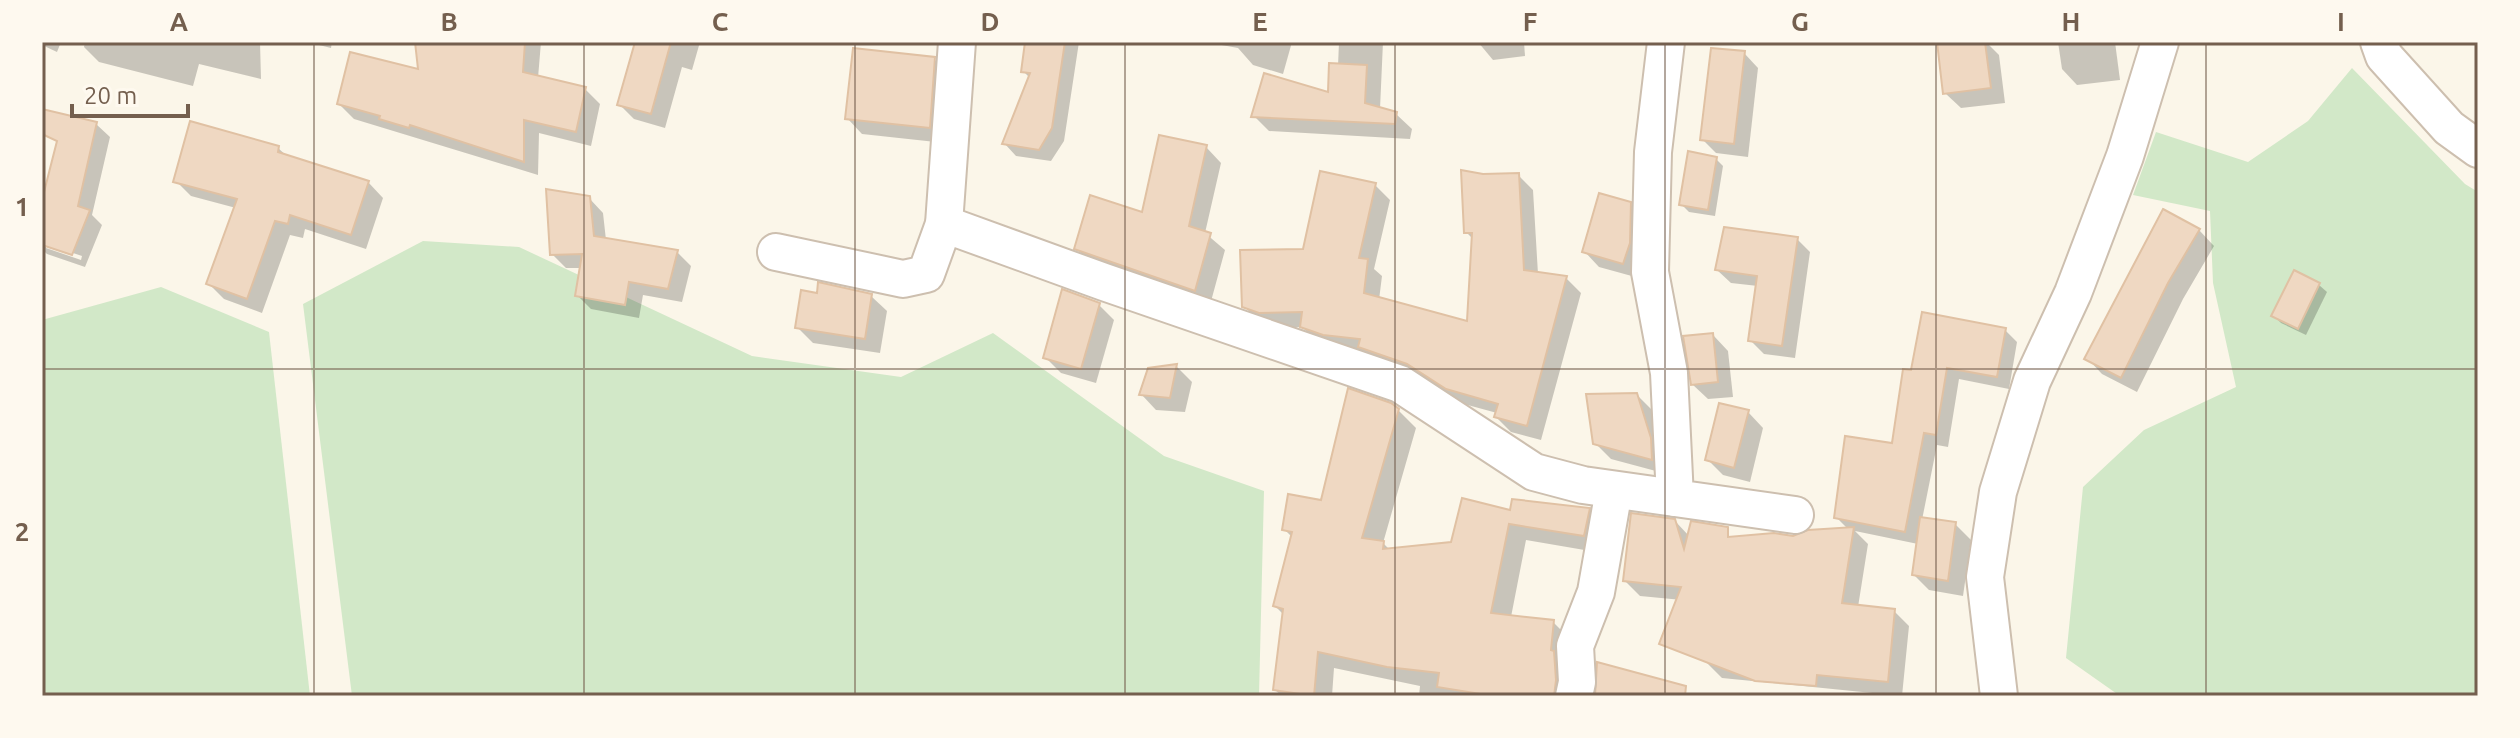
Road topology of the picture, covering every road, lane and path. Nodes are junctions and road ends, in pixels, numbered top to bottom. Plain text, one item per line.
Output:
1 (957, 42) edge
2 (1666, 42) edge
3 (2160, 42) edge
4 (2379, 42) edge
5 (2478, 149) edge
6 (944, 224) junction
7 (776, 252) dead end
8 (1614, 490) junction
9 (1675, 498) junction
10 (1795, 515) dead end
11 (1574, 696) edge
12 (1999, 696) edge

1 - 6 street
2 - 9 street
3 - 12 street
4 - 5 street
6 - 7 street
6 - 8 street
8 - 9 street
8 - 11 street
9 - 10 street

